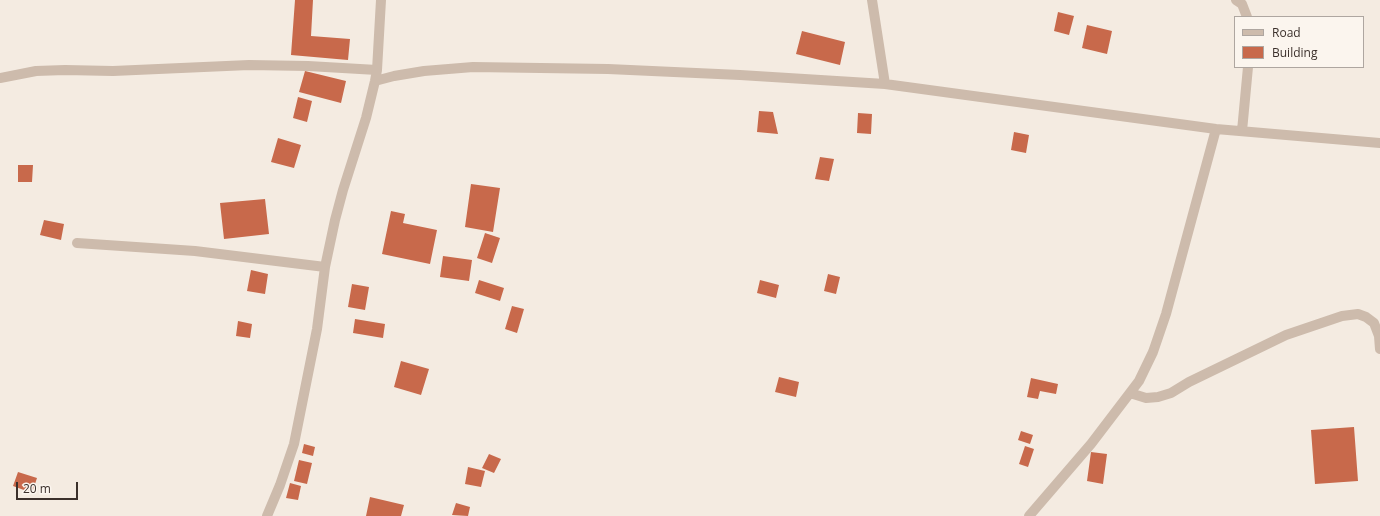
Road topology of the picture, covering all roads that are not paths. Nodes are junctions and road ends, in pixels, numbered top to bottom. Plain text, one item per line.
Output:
1 (381, 0) edge
2 (872, 0) edge
3 (1236, 0) edge
4 (1246, 16) edge
5 (1248, 68) edge
6 (377, 70) junction
7 (0, 78) edge
8 (375, 81) junction
9 (885, 84) junction
10 (1216, 129) junction
11 (1242, 131) junction
12 (1380, 143) edge
13 (77, 242) dead end
14 (326, 267) junction
15 (1378, 327) edge
16 (1380, 349) edge
17 (1130, 393) junction
18 (268, 516) edge
19 (1029, 516) edge

1 - 6 street
2 - 9 street
3 - 4 street
5 - 11 street
6 - 7 street
6 - 8 street
8 - 9 street
8 - 14 street
9 - 10 street
10 - 11 street
10 - 17 street
11 - 12 street
13 - 14 street
14 - 18 street
15 - 16 street
15 - 17 street
17 - 19 street

